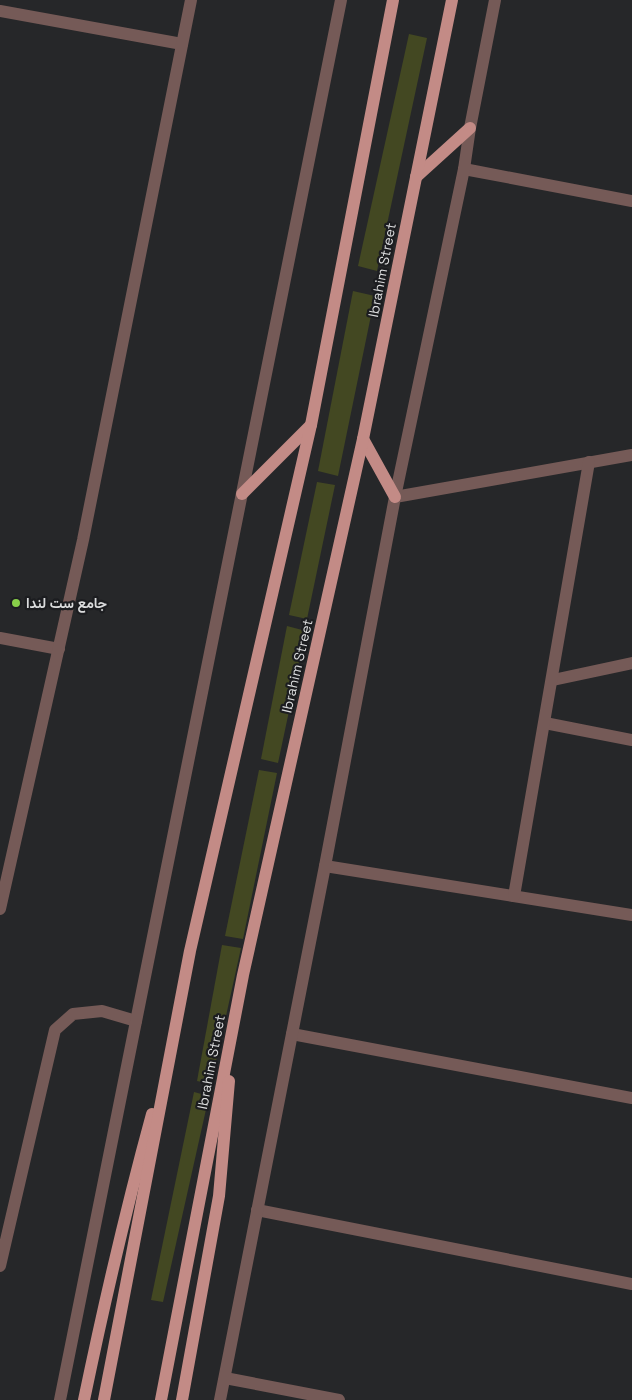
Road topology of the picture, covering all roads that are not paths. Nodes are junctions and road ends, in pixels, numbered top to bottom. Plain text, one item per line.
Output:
1 (191, 0) edge
2 (341, 0) edge
3 (393, 0) edge
4 (452, 0) edge
5 (495, 0) edge
6 (0, 12) edge
7 (182, 44) junction
8 (470, 128) junction
9 (464, 169) junction
10 (416, 178) junction
11 (632, 201) edge
12 (310, 425) junction
13 (363, 438) junction
14 (632, 455) edge
15 (589, 462) junction
16 (242, 494) junction
17 (395, 496) junction
18 (0, 638) edge
19 (59, 649) junction
20 (632, 663) edge
21 (553, 680) junction
22 (545, 723) junction
23 (632, 740) edge
24 (325, 866) junction
25 (514, 896) junction
26 (0, 908) edge
27 (632, 915) edge
28 (190, 950) junction
29 (242, 975) junction
30 (136, 1022) junction
31 (292, 1034) junction
32 (632, 1098) edge
33 (258, 1210) junction
34 (0, 1266) edge
35 (632, 1284) edge
36 (225, 1378) junction
37 (60, 1400) edge
38 (84, 1400) edge
39 (104, 1400) edge
40 (161, 1400) edge
41 (182, 1400) edge
42 (220, 1400) edge
43 (339, 1400) edge

1 - 7 street
2 - 16 street
3 - 12 main road
4 - 10 main road, Ibrahim Street
5 - 8 street
6 - 7 street
7 - 19 street
8 - 9 street
8 - 10 main road
9 - 11 street
9 - 17 street
10 - 13 main road, Ibrahim Street
12 - 16 main road
12 - 28 main road
13 - 17 main road
13 - 29 main road, Ibrahim Street
14 - 15 street
15 - 17 street
15 - 21 street
16 - 30 street
17 - 24 street
18 - 19 street
19 - 26 street
20 - 21 street
21 - 22 street
22 - 23 street
22 - 25 street
24 - 25 street
24 - 31 street
25 - 27 street
28 - 38 main road
28 - 39 main road
29 - 40 main road, Ibrahim Street
29 - 41 main road
30 - 34 street
30 - 37 street
31 - 32 street
31 - 33 street
33 - 35 street
33 - 36 street
36 - 42 street
36 - 43 street

